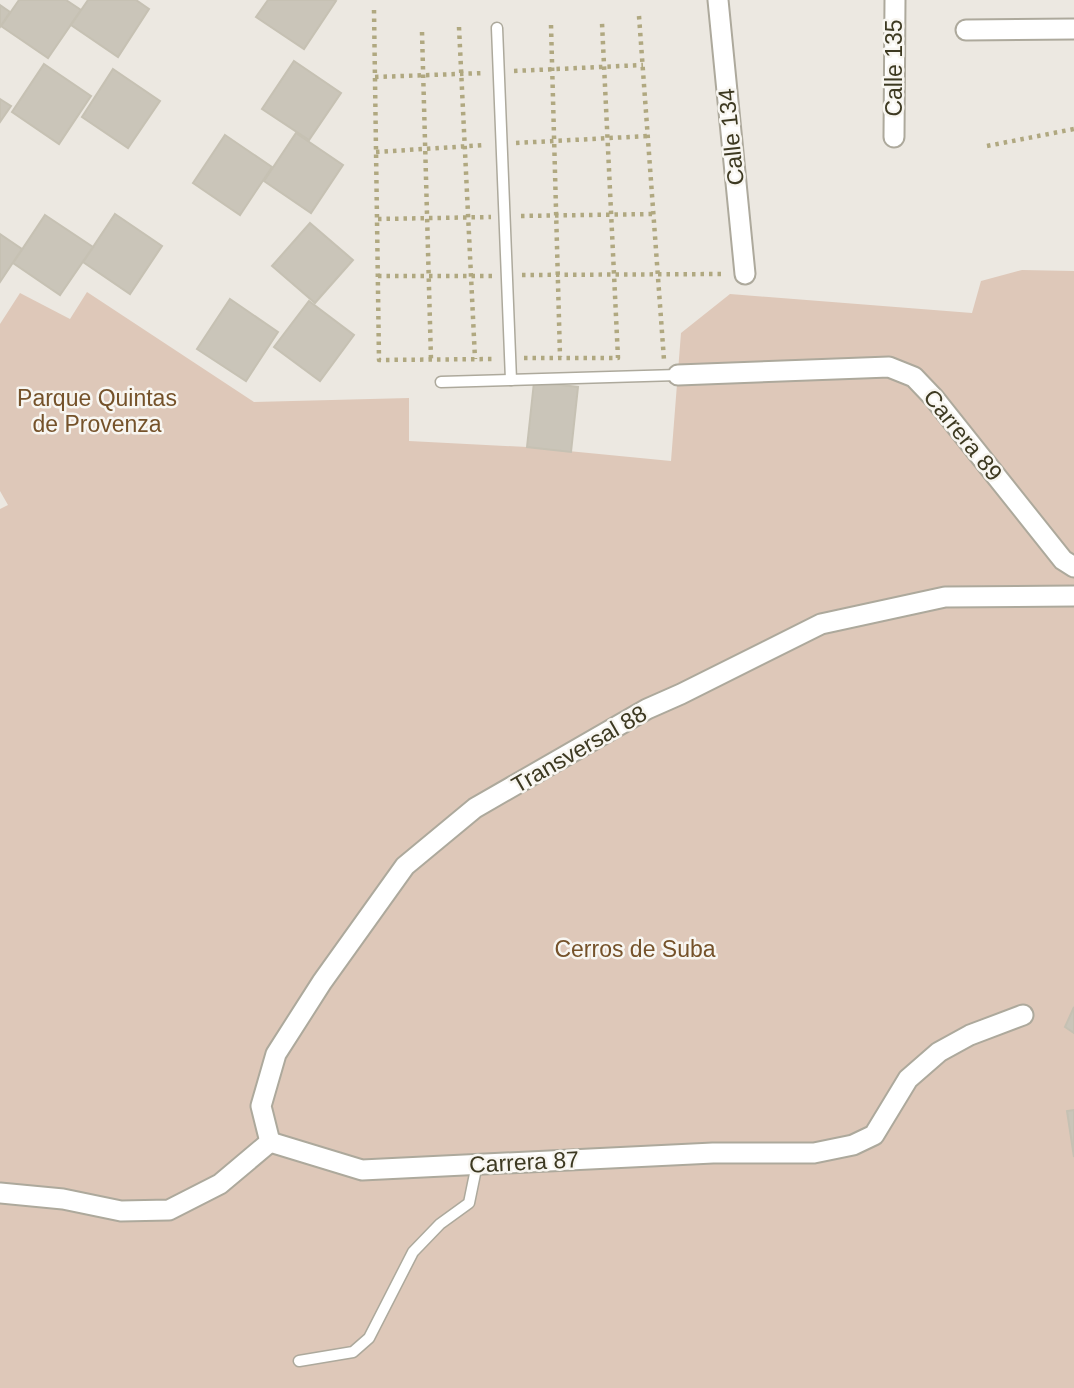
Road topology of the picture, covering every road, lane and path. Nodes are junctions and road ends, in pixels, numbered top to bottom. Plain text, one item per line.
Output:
1 (718, 0) edge
2 (895, 0) edge
3 (374, 10) dead end
4 (639, 16) dead end
5 (602, 23) dead end
6 (551, 25) dead end
7 (459, 27) dead end
8 (497, 29) dead end
9 (1074, 29) edge
10 (966, 30) dead end
11 (422, 32) dead end
12 (1074, 128) edge
13 (894, 136) dead end
14 (987, 146) dead end
15 (745, 274) joint
16 (507, 275) junction
17 (558, 275) junction
18 (614, 275) junction
19 (657, 275) junction
20 (378, 276) junction
21 (429, 276) junction
22 (471, 276) junction
23 (561, 357) dead end
24 (618, 358) dead end
25 (475, 359) dead end
26 (379, 360) dead end
27 (431, 360) dead end
28 (671, 375) junction
29 (511, 380) junction
30 (441, 382) dead end
31 (1074, 567) edge
32 (1074, 596) edge
33 (1023, 1015) dead end
34 (270, 1142) junction
35 (477, 1164) junction
36 (0, 1193) edge
37 (299, 1361) dead end

1 - 15 street, Calle 134
2 - 13 street, Calle 135
3 - 20 path
4 - 19 path
5 - 18 path
6 - 17 path
7 - 22 path
8 - 16 lane
9 - 10 street
11 - 21 path
12 - 14 path
15 - 19 path
16 - 17 path
16 - 22 path
16 - 29 lane
17 - 18 path
17 - 23 path
18 - 19 path
18 - 24 path
19 - 28 path
20 - 21 path
20 - 26 path
21 - 22 path
21 - 27 path
22 - 25 path
28 - 29 lane
28 - 31 street, Carrera 89
29 - 30 lane
32 - 34 street, Transversal 88
33 - 35 street, Carrera 87
34 - 35 street, Carrera 87
34 - 36 street
35 - 37 lane

